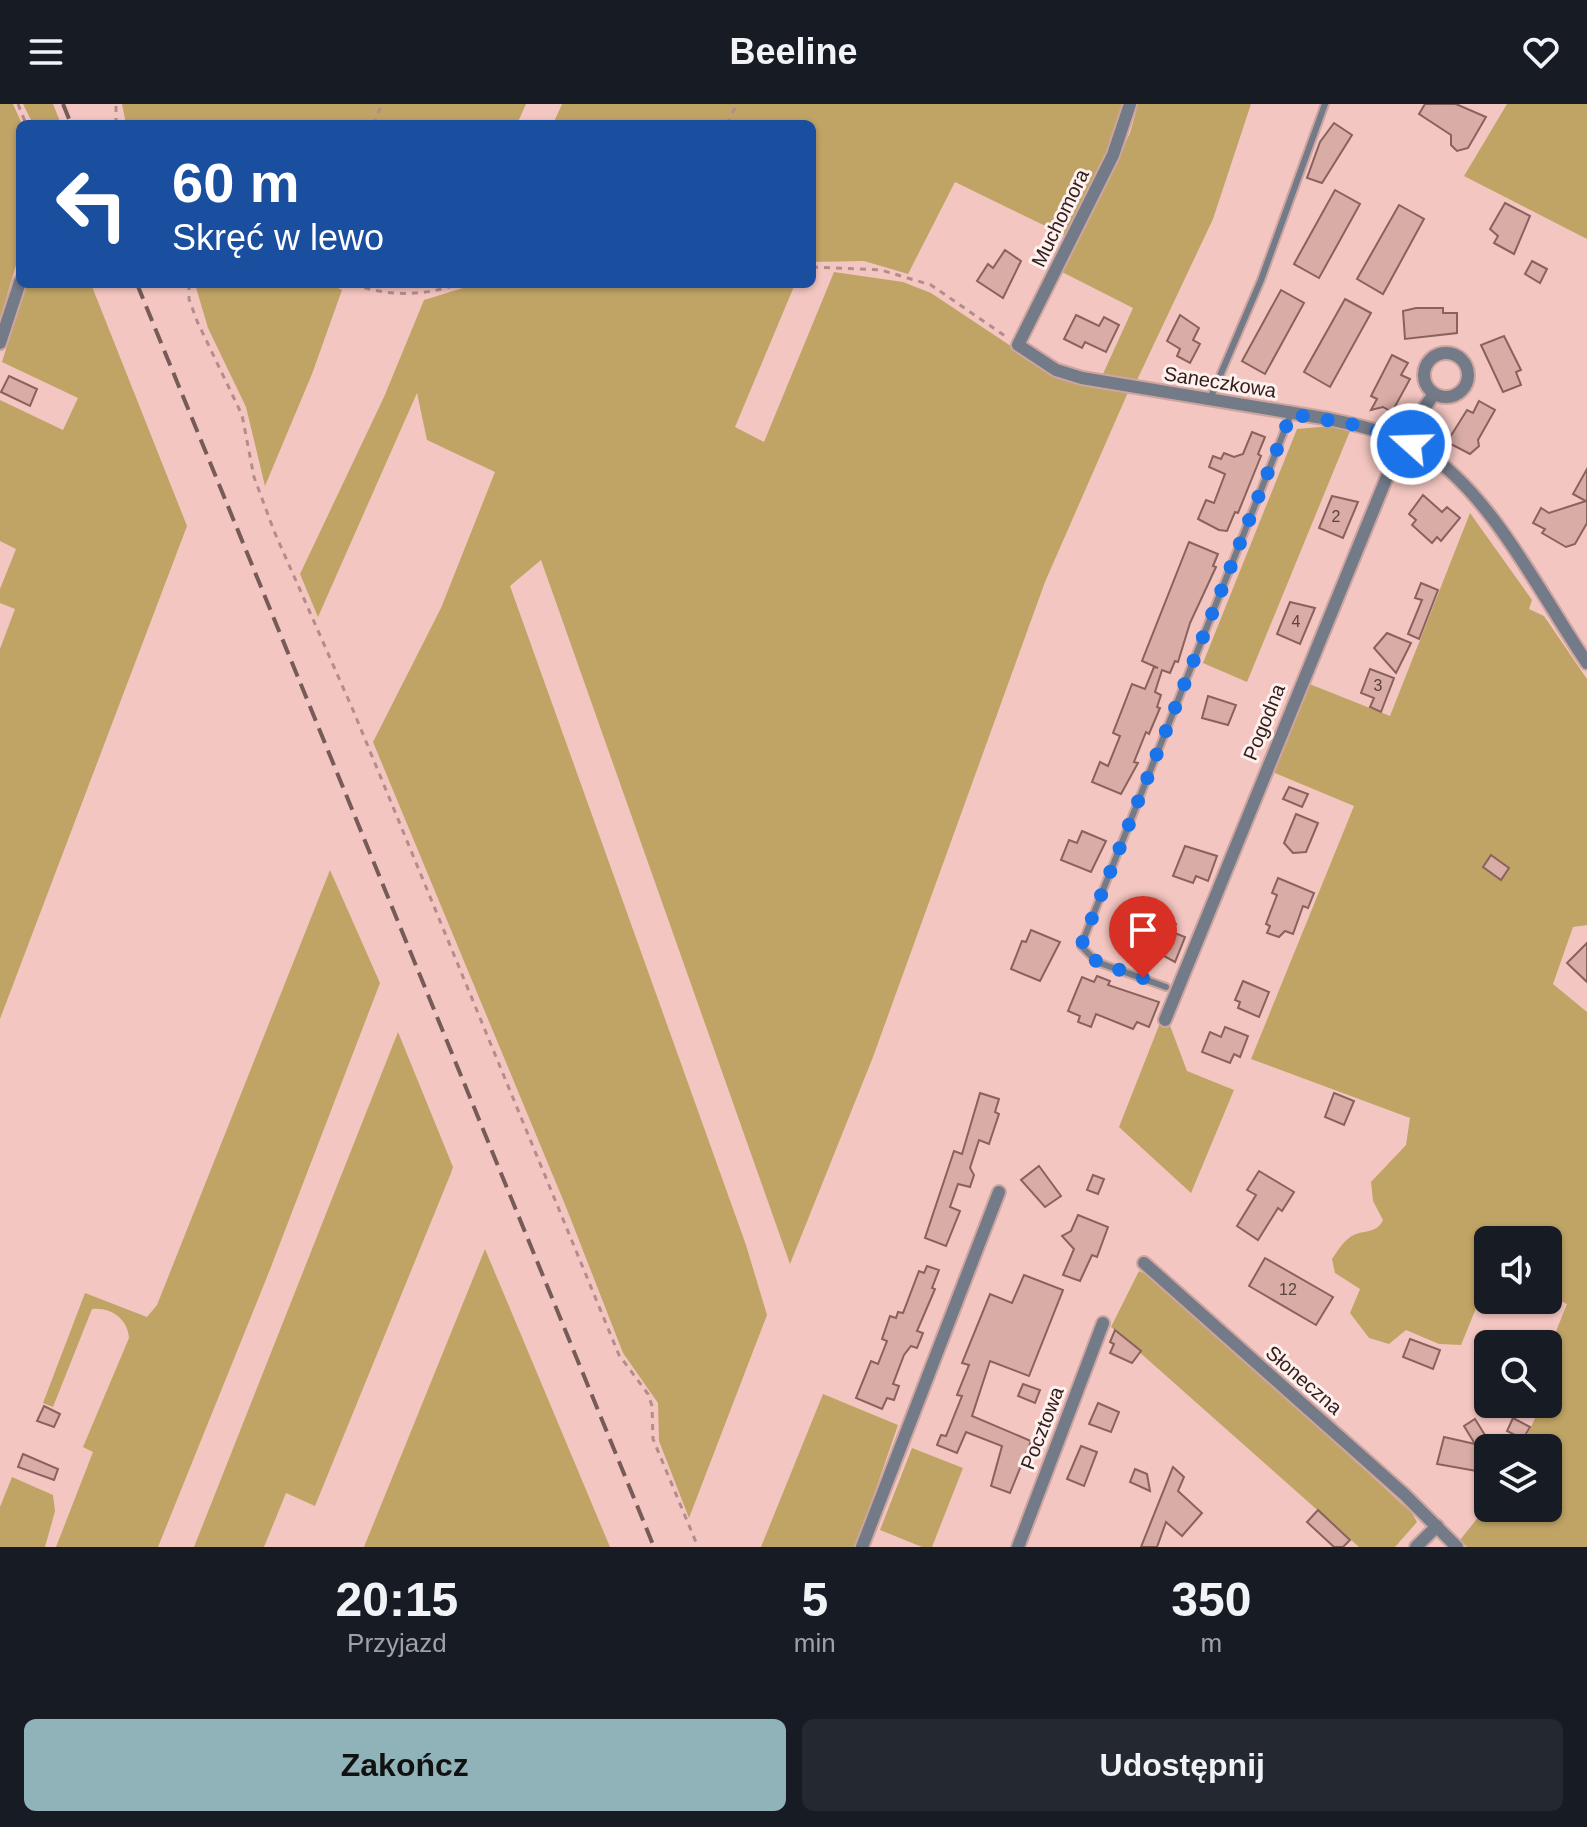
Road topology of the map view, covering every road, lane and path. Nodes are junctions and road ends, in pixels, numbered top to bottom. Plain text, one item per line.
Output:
1 (1130, 104) edge
2 (1325, 104) edge
3 (816, 267) edge
4 (18, 288) edge
5 (189, 288) edge
6 (367, 288) edge
7 (439, 288) edge
8 (0, 343) edge
9 (1018, 345) junction
10 (1434, 394) dead end
11 (1209, 400) junction
12 (1291, 414) junction
13 (1407, 442) junction
14 (1587, 663) edge
15 (1166, 987) dead end
16 (1165, 1020) dead end
17 (999, 1192) dead end
18 (1144, 1263) dead end
19 (1103, 1323) dead end
20 (1437, 1526) junction
21 (698, 1547) edge
22 (862, 1547) edge
23 (1018, 1547) edge
24 (1416, 1547) edge
25 (1457, 1547) edge

1 - 9 street, Muchomora
2 - 11 lane
3 - 9 path
4 - 8 street
5 - 21 path
6 - 7 path
9 - 11 street, Saneczkowa
10 - 13 street, Pogodna
11 - 12 street, Saneczkowa
12 - 13 street, Saneczkowa
12 - 15 lane
13 - 14 street, Saneczkowa
13 - 16 street, Pogodna
17 - 22 street
18 - 20 street, Słoneczna
19 - 23 street, Pocztowa
20 - 24 street
20 - 25 street, Słoneczna

